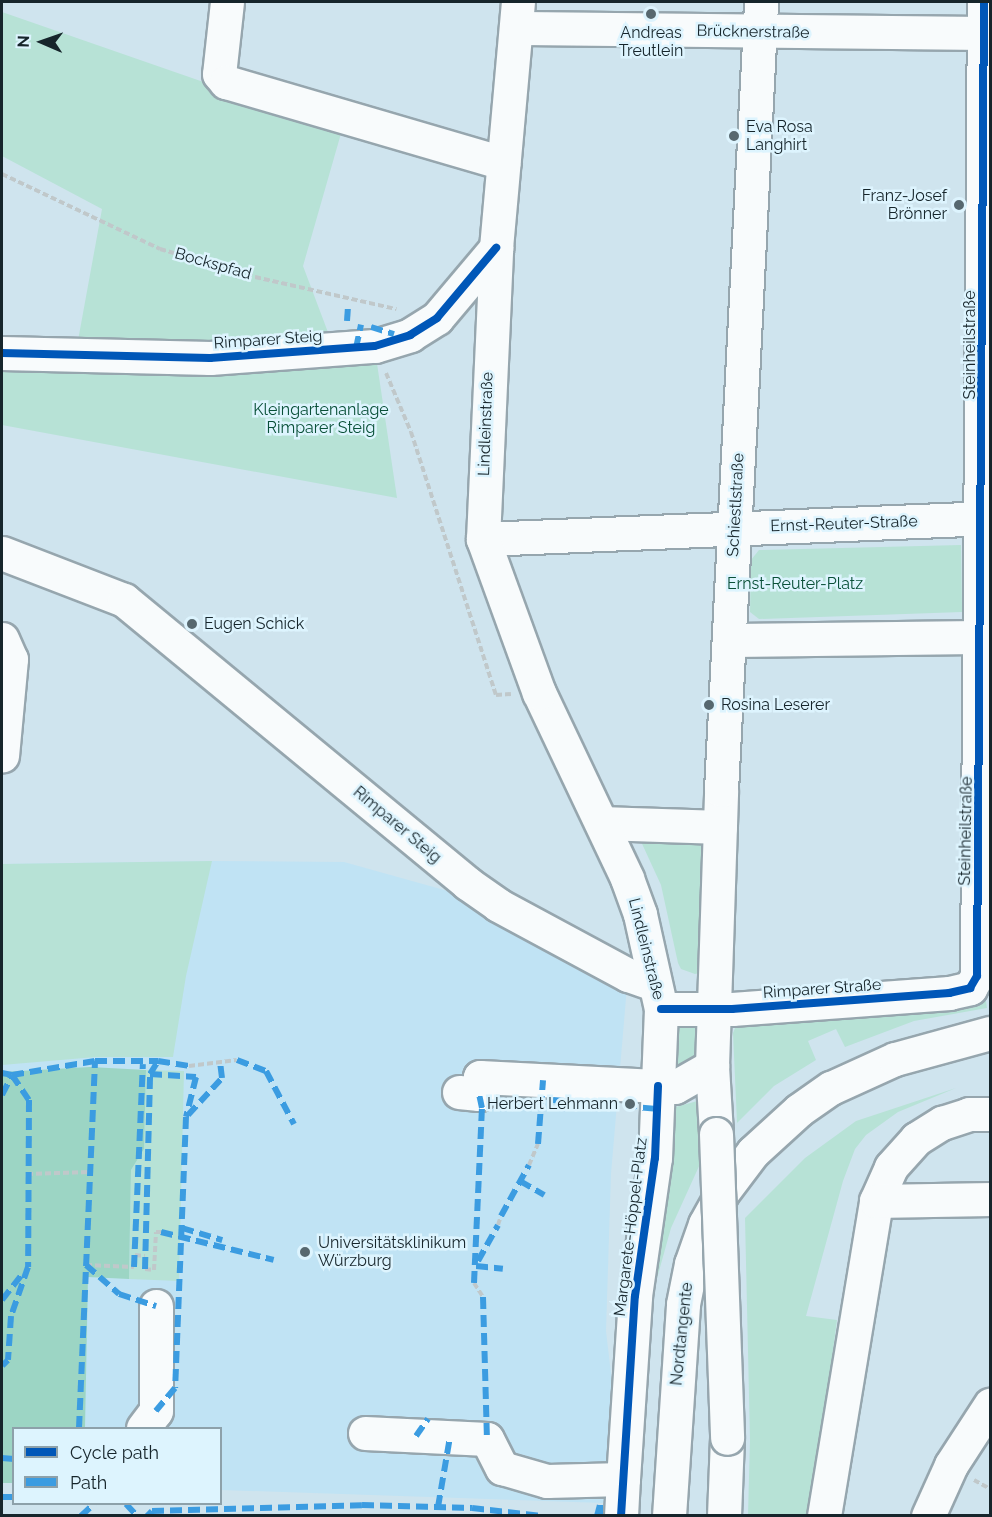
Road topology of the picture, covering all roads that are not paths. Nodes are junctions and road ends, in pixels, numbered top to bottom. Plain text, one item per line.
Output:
1 (227, 2) edge
2 (517, 15) edge
3 (760, 17) edge
4 (986, 23) edge
5 (503, 163) junction
6 (496, 248) junction
7 (2, 353) edge
8 (987, 519) edge
9 (735, 528) junction
10 (483, 538) junction
11 (2, 553) edge
12 (981, 637) junction
13 (2, 639) edge
14 (730, 640) junction
15 (2, 756) edge
16 (602, 823) junction
17 (720, 827) junction
18 (977, 976) joint
19 (658, 996) junction
20 (712, 1009) junction
21 (990, 1033) edge
22 (712, 1066) junction
23 (473, 1076) dead end
24 (658, 1086) junction
25 (983, 1112) edge
26 (990, 1199) edge
27 (876, 1201) junction
28 (156, 1306) dead end
29 (990, 1405) edge
30 (144, 1427) edge
31 (365, 1433) dead end
32 (623, 1479) junction
33 (621, 1515) edge
34 (669, 1515) edge
35 (724, 1515) edge
36 (824, 1515) edge
37 (928, 1515) edge

1 - 5 street
2 - 3 street, Brücknerstraße
2 - 5 street, Lindleinstraße
3 - 4 street, Brücknerstraße
3 - 9 street, Schiestlstraße
4 - 8 street, Steinheilstraße
5 - 6 street, Lindleinstraße
6 - 7 street, Rimparer Steig
6 - 10 street, Lindleinstraße
8 - 9 street, Ernst-Reuter-Straße
8 - 12 street, Steinheilstraße
9 - 10 street, Ernst-Reuter-Straße
9 - 14 street, Schiestlstraße
10 - 16 street, Lindleinstraße
11 - 19 street, Rimparer Steig
12 - 14 street
12 - 18 street, Steinheilstraße
13 - 15 street
14 - 17 street, Schiestlstraße
16 - 17 street
16 - 19 street, Lindleinstraße
17 - 20 street, Schiestlstraße
18 - 20 street, Rimparer Straße
19 - 20 street, Rimparer Straße
19 - 24 street, Margarete-Höppel-Platz
20 - 22 street
21 - 34 street, Nordtangente
22 - 24 street
22 - 35 street, bridge
23 - 24 street
24 - 32 street, Margarete-Höppel-Platz
25 - 27 street
26 - 27 street
27 - 36 street
28 - 30 street
29 - 37 street
31 - 32 street
32 - 33 street, Margarete-Höppel-Platz

